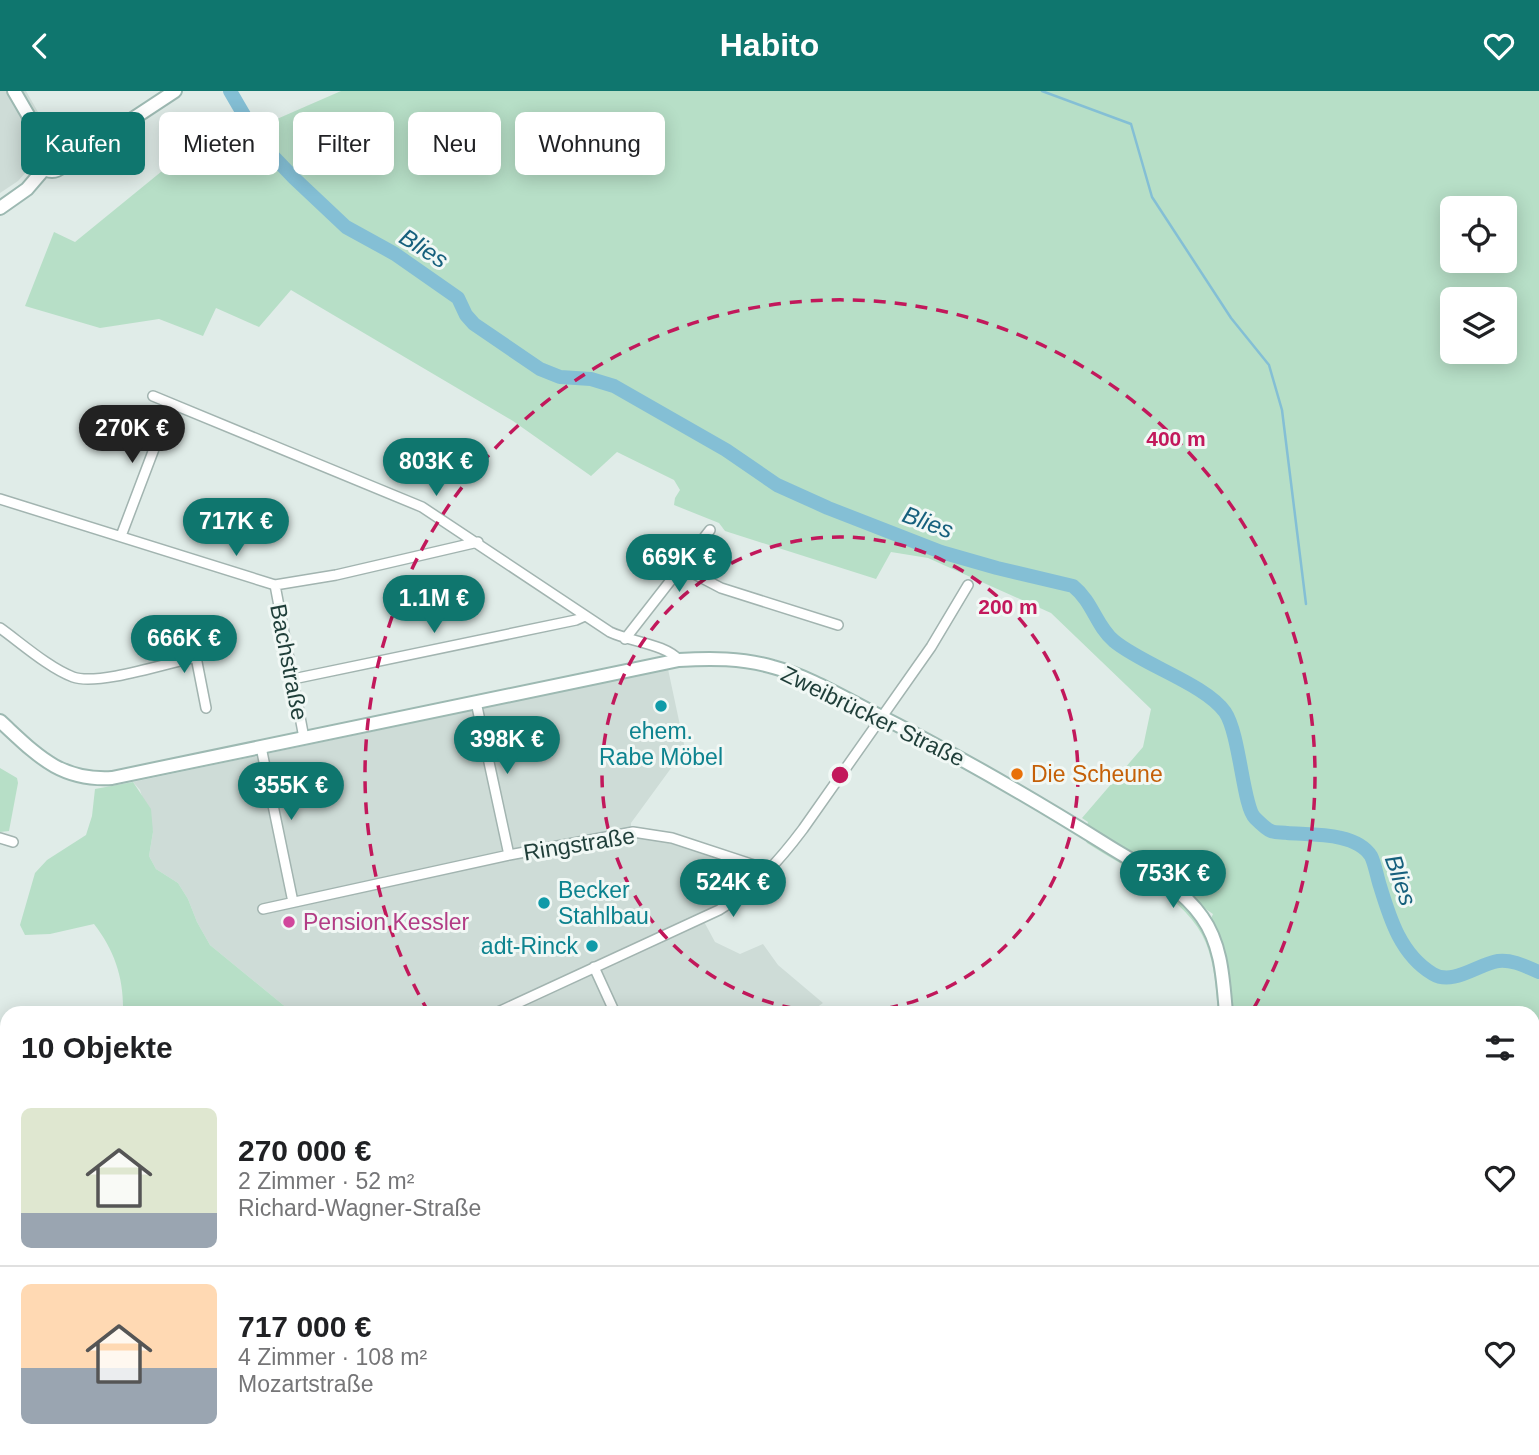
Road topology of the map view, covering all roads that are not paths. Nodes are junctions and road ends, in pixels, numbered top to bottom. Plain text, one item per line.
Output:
1 (14, 91) edge
2 (175, 91) edge
3 (26, 112) edge
4 (143, 112) edge
5 (39, 175) edge
6 (0, 208) edge
7 (153, 396) dead end
8 (171, 404) junction
9 (0, 499) edge
10 (710, 530) dead end
11 (121, 536) junction
12 (478, 542) junction
13 (681, 567) junction
14 (275, 585) junction
15 (968, 585) dead end
16 (585, 616) junction
17 (838, 625) dead end
18 (0, 628) edge
19 (625, 639) junction
20 (196, 640) dead end
21 (196, 657) junction
22 (679, 660) junction
23 (293, 679) junction
24 (477, 702) junction
25 (206, 708) dead end
26 (881, 716) junction
27 (0, 721) edge
28 (304, 738) junction
29 (261, 747) junction
30 (0, 838) edge
31 (13, 842) dead end
32 (509, 855) junction
33 (769, 870) junction
34 (293, 902) junction
35 (263, 909) dead end
36 (594, 967) junction
37 (511, 1006) edge
38 (612, 1006) edge
39 (1225, 1006) edge

1 - 3 street
2 - 4 street
5 - 6 street
7 - 8 street
8 - 11 street
8 - 12 street
9 - 11 street
10 - 13 street
11 - 14 street
12 - 14 street
12 - 16 street
13 - 17 street
13 - 19 street
14 - 23 street, Bachstraße
15 - 26 street
16 - 19 street
16 - 23 street
18 - 21 street
19 - 22 street
20 - 21 street
21 - 25 street
22 - 24 street, Zweibrücker Straße
22 - 26 street, Zweibrücker Straße
23 - 28 street, Bachstraße
24 - 28 street, Zweibrücker Straße
24 - 32 street, Ringstraße
26 - 33 street
26 - 39 street, Zweibrücker Straße
27 - 29 street, Zweibrücker Straße
28 - 29 street, Zweibrücker Straße
29 - 34 street
30 - 31 street
32 - 33 street, Ringstraße
32 - 34 street, Ringstraße
33 - 36 street
34 - 35 street, Ringstraße
36 - 37 street
36 - 38 street

